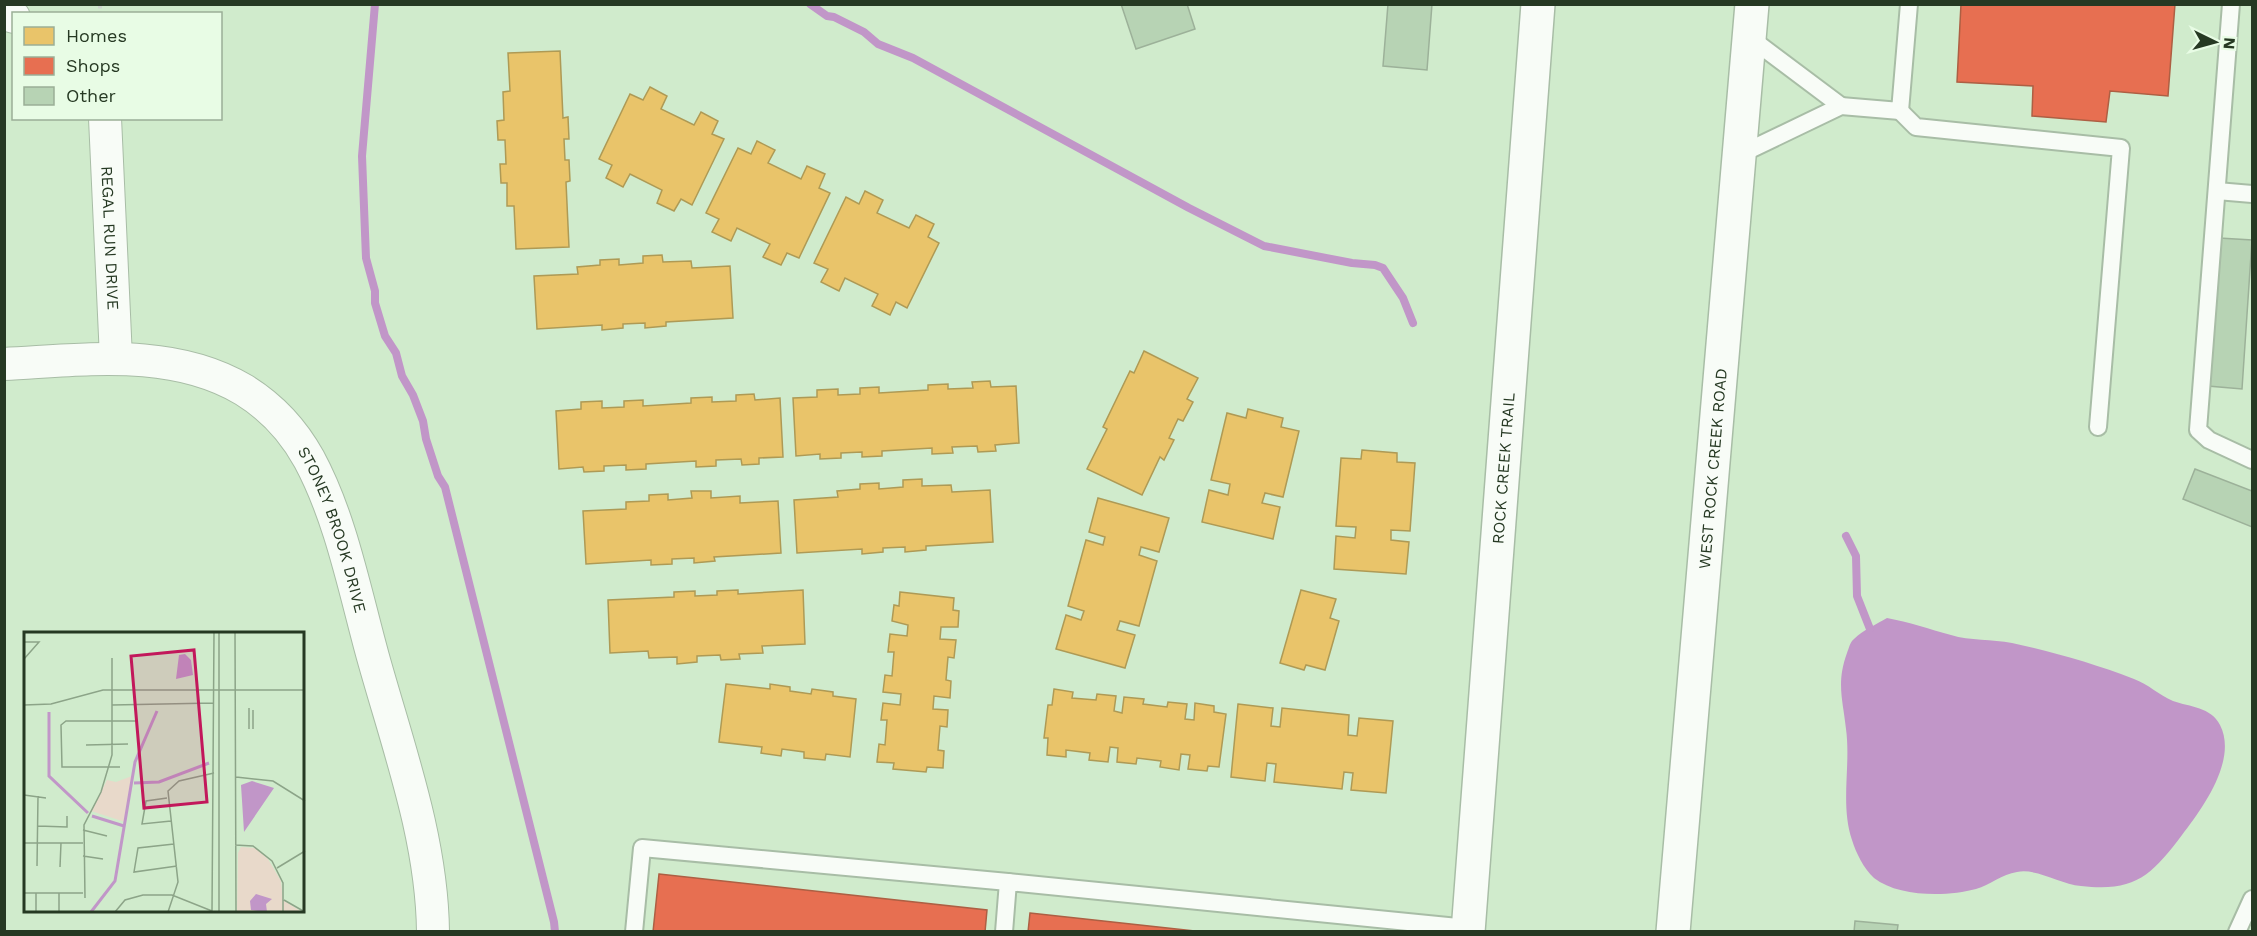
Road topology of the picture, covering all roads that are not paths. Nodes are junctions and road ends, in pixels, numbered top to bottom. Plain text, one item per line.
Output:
1 (1538, 4) edge
2 (1752, 4) edge
3 (1909, 4) edge
4 (2231, 4) edge
5 (1749, 37) junction
6 (1840, 106) junction
7 (1900, 111) junction
8 (105, 120) edge
9 (1739, 155) junction
10 (2217, 191) junction
11 (2253, 194) edge
12 (116, 358) junction
13 (4, 364) edge
14 (2098, 427) dead end
15 (2253, 460) edge
16 (1008, 882) junction
17 (2253, 899) edge
18 (1376, 925) edge
19 (1468, 930) edge
20 (433, 932) edge
21 (634, 932) edge
22 (1004, 932) edge
23 (1673, 932) edge
24 (2237, 932) edge

1 - 19 street, ROCK CREEK TRAIL
2 - 5 street, WEST ROCK CREEK ROAD
3 - 7 lane
4 - 10 lane
5 - 6 lane
5 - 9 street, WEST ROCK CREEK ROAD
6 - 7 lane
6 - 9 lane
7 - 14 lane
8 - 12 street, REGAL RUN DRIVE
9 - 23 street, WEST ROCK CREEK ROAD
10 - 11 lane
10 - 15 lane
12 - 13 street, STONEY BROOK DRIVE
12 - 20 street, STONEY BROOK DRIVE
16 - 18 lane
16 - 21 lane
16 - 22 lane
17 - 24 lane
18 - 19 lane

